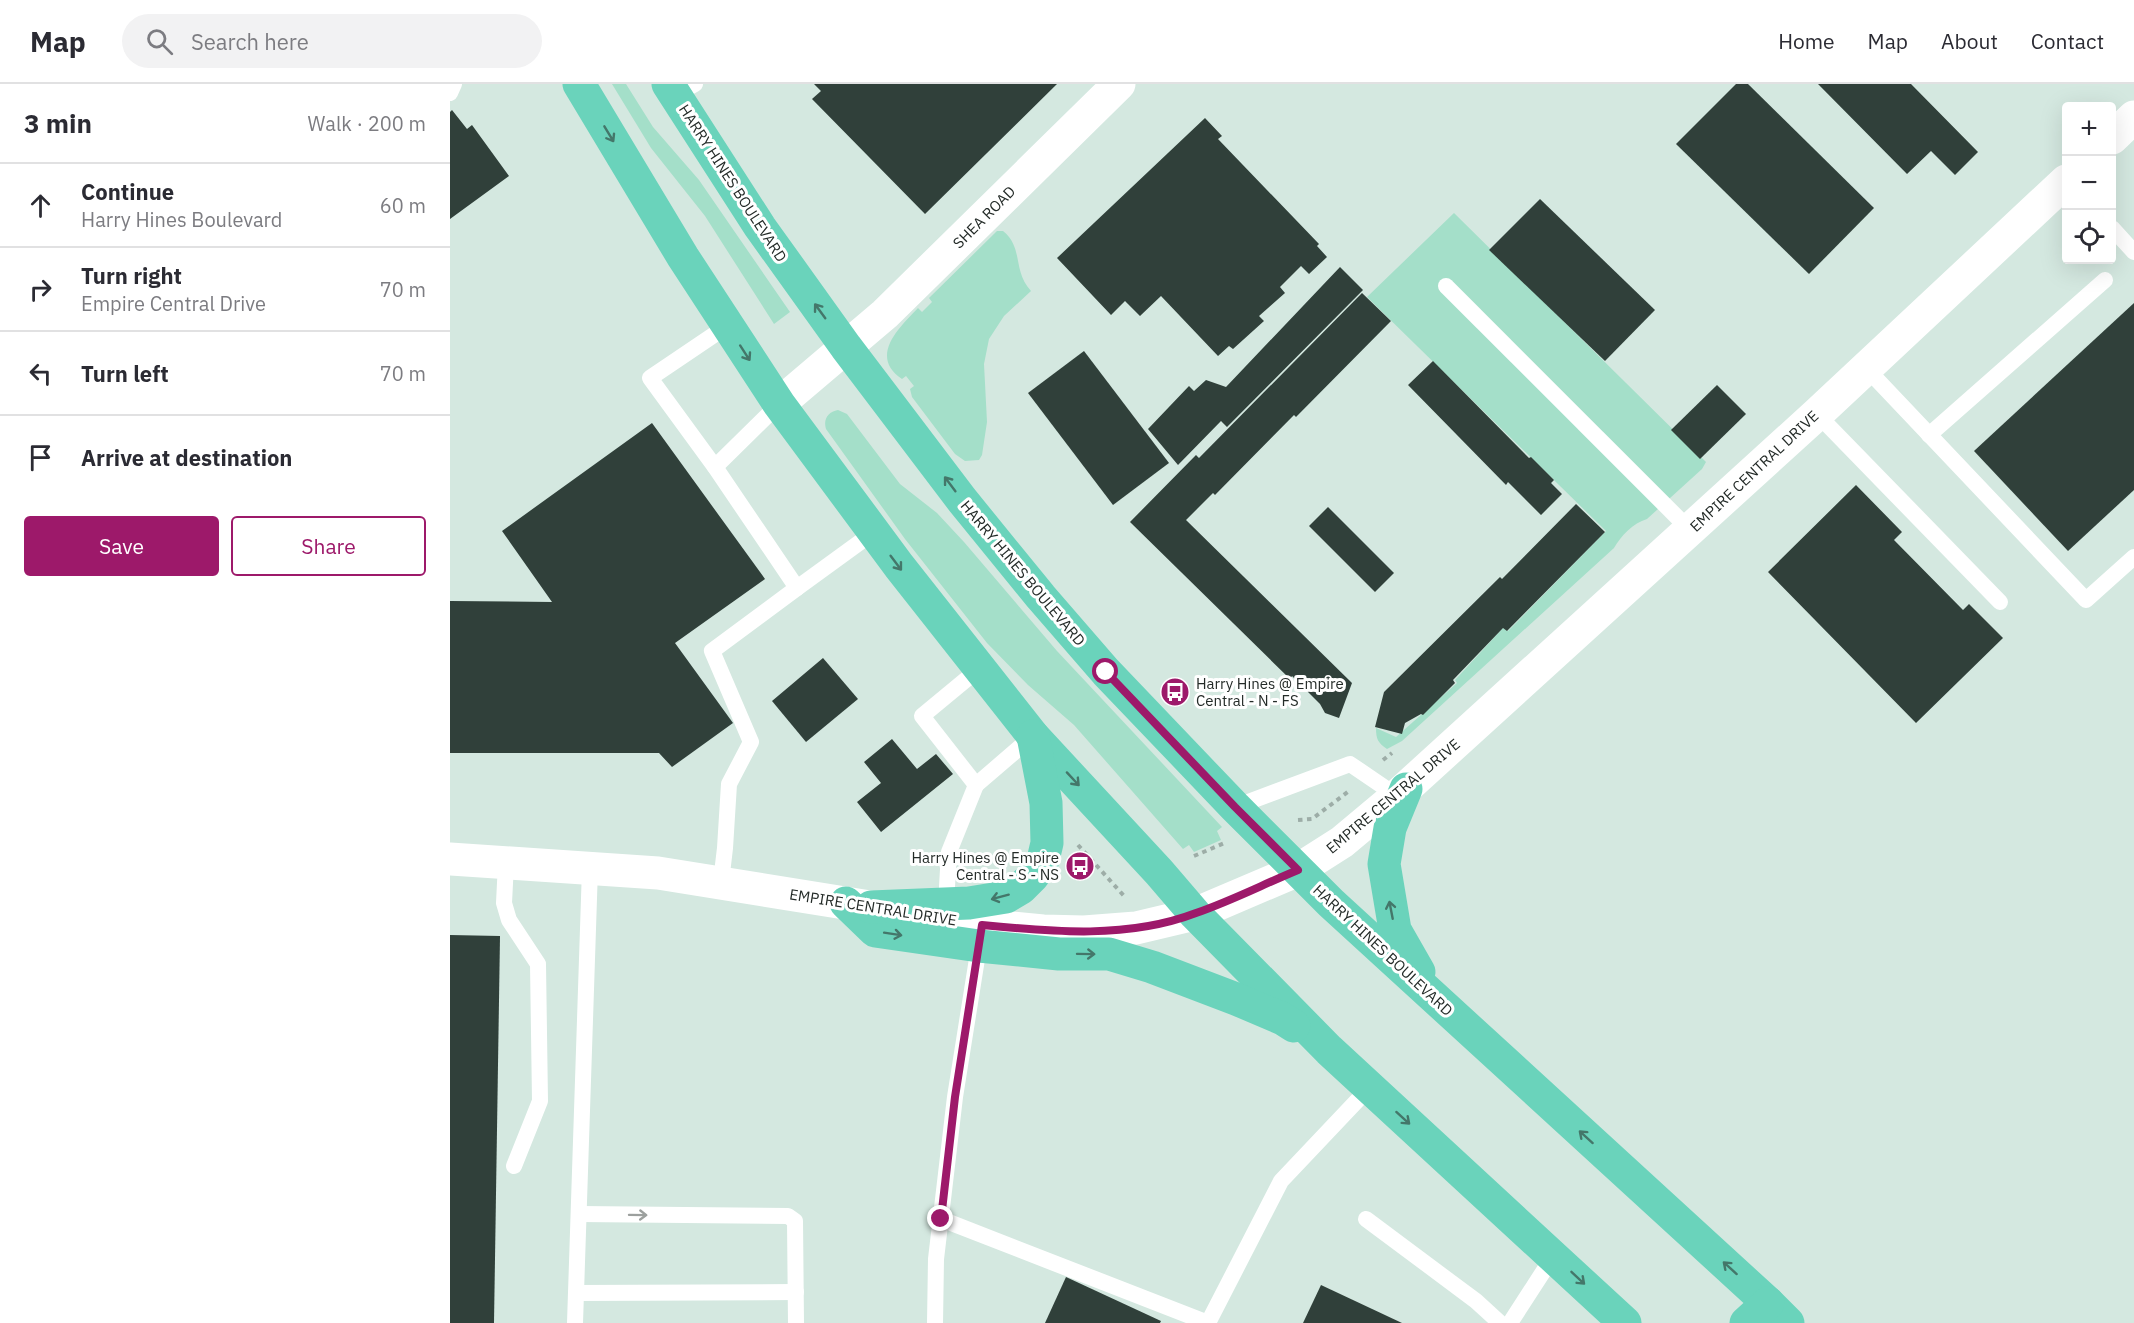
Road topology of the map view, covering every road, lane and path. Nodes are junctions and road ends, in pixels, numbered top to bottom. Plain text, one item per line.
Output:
1 (454, 84) edge
2 (579, 84) edge
3 (1119, 84) edge
4 (679, 88) edge
5 (450, 93) edge
6 (2134, 117) edge
7 (2116, 134) edge
8 (2062, 186) edge
9 (2116, 232) edge
10 (2133, 248) edge
11 (2105, 280) dead end
12 (1446, 286) dead end
13 (727, 326) junction
14 (846, 347) junction
15 (1866, 368) junction
16 (779, 404) junction
17 (1817, 414) junction
18 (1929, 435) junction
19 (716, 467) junction
20 (1690, 530) junction
21 (874, 532) junction
22 (2134, 557) edge
23 (797, 588) junction
24 (2000, 602) dead end
25 (980, 668) junction
26 (1033, 736) junction
27 (976, 785) junction
28 (1402, 793) junction
29 (1235, 807) junction
30 (1075, 841) dead end
31 (1227, 842) dead end
32 (1194, 856) dead end
33 (450, 859) edge
34 (506, 863) junction
35 (590, 868) junction
36 (1298, 870) junction
37 (721, 882) junction
38 (1129, 884) dead end
39 (1118, 889) junction
40 (1125, 897) dead end
41 (946, 904) junction
42 (858, 905) junction
43 (1195, 914) junction
44 (980, 936) junction
45 (1435, 999) junction
46 (1329, 1050) junction
47 (1370, 1087) junction
48 (514, 1166) dead end
49 (579, 1214) junction
50 (941, 1219) junction
51 (1366, 1220) dead end
52 (1554, 1256) junction
53 (796, 1292) junction
54 (577, 1293) junction
55 (1767, 1316) edge
56 (575, 1323) edge
57 (796, 1323) edge
58 (935, 1323) edge
59 (1208, 1323) edge
60 (1500, 1323) edge
61 (1510, 1323) edge
62 (1625, 1323) edge

1 - 5 lane
2 -> 13 main road
3 - 14 street, SHEA ROAD
14 -> 4 main road, HARRY HINES BOULEVARD
6 - 7 street
8 - 15 street, EMPIRE CENTRAL DRIVE
9 - 10 lane
11 - 18 lane
12 - 20 lane
13 -> 16 main road
13 - 19 lane
14 - 16 street, SHEA ROAD
29 -> 14 main road, HARRY HINES BOULEVARD
15 - 17 street, EMPIRE CENTRAL DRIVE
15 - 18 lane
16 - 19 lane
16 - 21 main road
17 - 20 street, EMPIRE CENTRAL DRIVE
17 - 24 lane
18 - 22 lane
19 - 23 lane
20 - 28 street, EMPIRE CENTRAL DRIVE
21 - 23 lane
21 -> 25 main road
23 - 37 lane
25 - 26 main road
25 - 27 lane
26 - 27 lane
26 -> 41 main road
26 -> 43 main road
27 - 41 lane
28 - 29 lane
28 - 36 street, EMPIRE CENTRAL DRIVE
45 -> 28 main road
29 - 36 main road, HARRY HINES BOULEVARD
30 - 39 path
31 - 32 path
33 - 34 street, EMPIRE CENTRAL DRIVE
34 - 35 street, EMPIRE CENTRAL DRIVE
34 - 48 lane
35 - 37 street, EMPIRE CENTRAL DRIVE
35 - 49 lane
36 - 43 street, EMPIRE CENTRAL DRIVE
36 - 45 main road, HARRY HINES BOULEVARD
37 - 42 street, EMPIRE CENTRAL DRIVE
38 - 39 path
39 - 40 path
41 - 42 main road
42 - 44 street, EMPIRE CENTRAL DRIVE
43 - 44 street, EMPIRE CENTRAL DRIVE
43 - 46 main road
44 -> 46 main road
44 - 50 lane
55 -> 45 main road, HARRY HINES BOULEVARD
46 - 47 main road
47 -> 52 main road
47 - 59 lane
49 -> 53 lane
49 - 54 lane
50 - 58 lane
50 - 59 lane
51 - 60 lane
52 - 61 lane
52 -> 62 main road
53 - 54 lane
53 - 57 lane
54 - 56 lane

